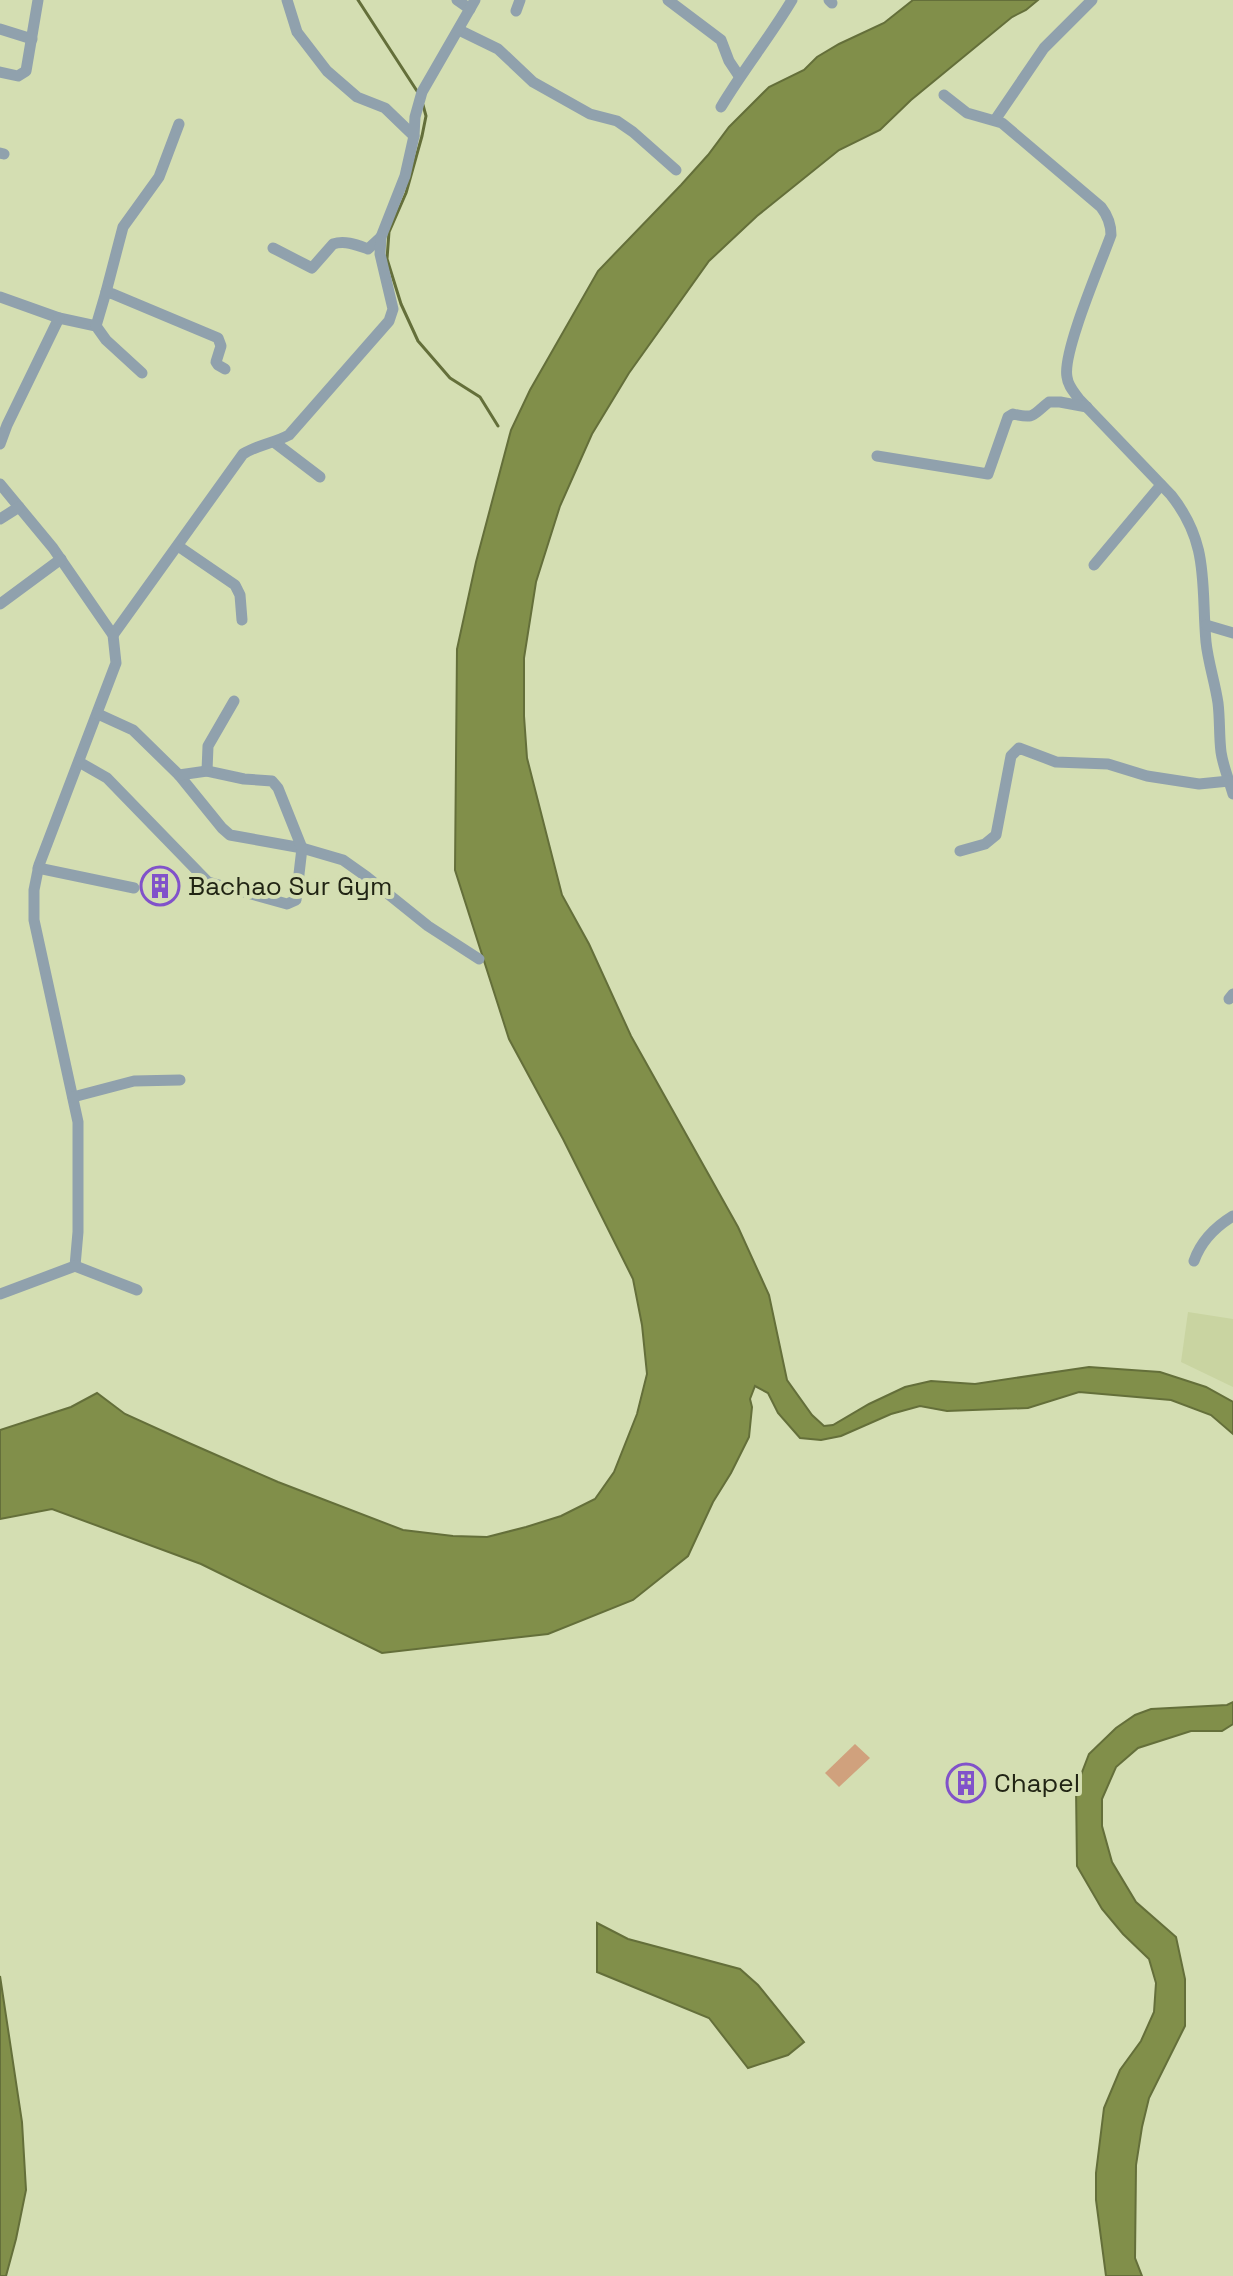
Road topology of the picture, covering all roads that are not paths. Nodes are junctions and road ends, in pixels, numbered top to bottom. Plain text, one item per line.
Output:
1 (38, 0) edge
2 (287, 0) edge
3 (457, 0) edge
4 (668, 0) edge
5 (792, 0) edge
6 (1092, 0) edge
7 (472, 4) edge
8 (0, 29) edge
9 (459, 30) junction
10 (32, 39) junction
11 (0, 72) edge
12 (739, 76) junction
13 (944, 95) dead end
14 (721, 107) dead end
15 (995, 120) junction
16 (179, 124) dead end
17 (414, 136) junction
18 (676, 170) dead end
19 (381, 237) junction
20 (273, 248) dead end
21 (106, 292) junction
22 (0, 297) edge
23 (59, 318) junction
24 (96, 326) junction
25 (225, 369) dead end
26 (142, 373) dead end
27 (1088, 407) junction
28 (4, 423) edge
29 (274, 442) junction
30 (0, 444) edge
31 (877, 456) dead end
32 (320, 477) dead end
33 (0, 484) edge
34 (1161, 485) junction
35 (19, 507) junction
36 (0, 519) edge
37 (178, 546) junction
38 (61, 559) junction
39 (1094, 565) dead end
40 (0, 604) edge
41 (242, 620) dead end
42 (1206, 625) junction
43 (1233, 633) edge
44 (113, 635) junction
45 (234, 701) dead end
46 (98, 714) junction
47 (79, 762) junction
48 (207, 771) junction
49 (179, 775) junction
50 (1229, 781) junction
51 (1233, 794) edge
52 (302, 848) junction
53 (960, 851) dead end
54 (38, 868) junction
55 (134, 888) dead end
56 (479, 959) dead end
57 (180, 1080) dead end
58 (73, 1097) junction
59 (1233, 1216) edge
60 (1194, 1261) dead end
61 (75, 1266) junction
62 (137, 1290) dead end
63 (0, 1294) edge

1 - 10 street
2 - 17 street
3 - 7 street
4 - 12 street
5 - 12 street
6 - 15 street
7 - 9 street
8 - 10 street
9 - 17 street
9 - 18 street
10 - 11 street
12 - 14 street
13 - 15 street
15 - 27 street
16 - 21 street
17 - 19 street
19 - 20 street
19 - 29 street
21 - 24 street
21 - 25 street
22 - 23 street
23 - 24 street
23 - 28 street
24 - 26 street
27 - 31 street
27 - 34 street
28 - 30 street
29 - 32 street
29 - 37 street
33 - 35 street
34 - 39 street
34 - 42 street
35 - 36 street
35 - 38 street
37 - 41 street
37 - 44 street
38 - 40 street
38 - 44 street
42 - 43 street
42 - 50 street
44 - 46 street
45 - 48 street
46 - 47 street
46 - 49 street
47 - 52 street
47 - 54 street
48 - 49 street
48 - 52 street
49 - 52 street
50 - 51 street
50 - 53 street
52 - 56 street
54 - 55 street
54 - 58 street
57 - 58 street
58 - 61 street
59 - 60 street
61 - 62 street
61 - 63 street

